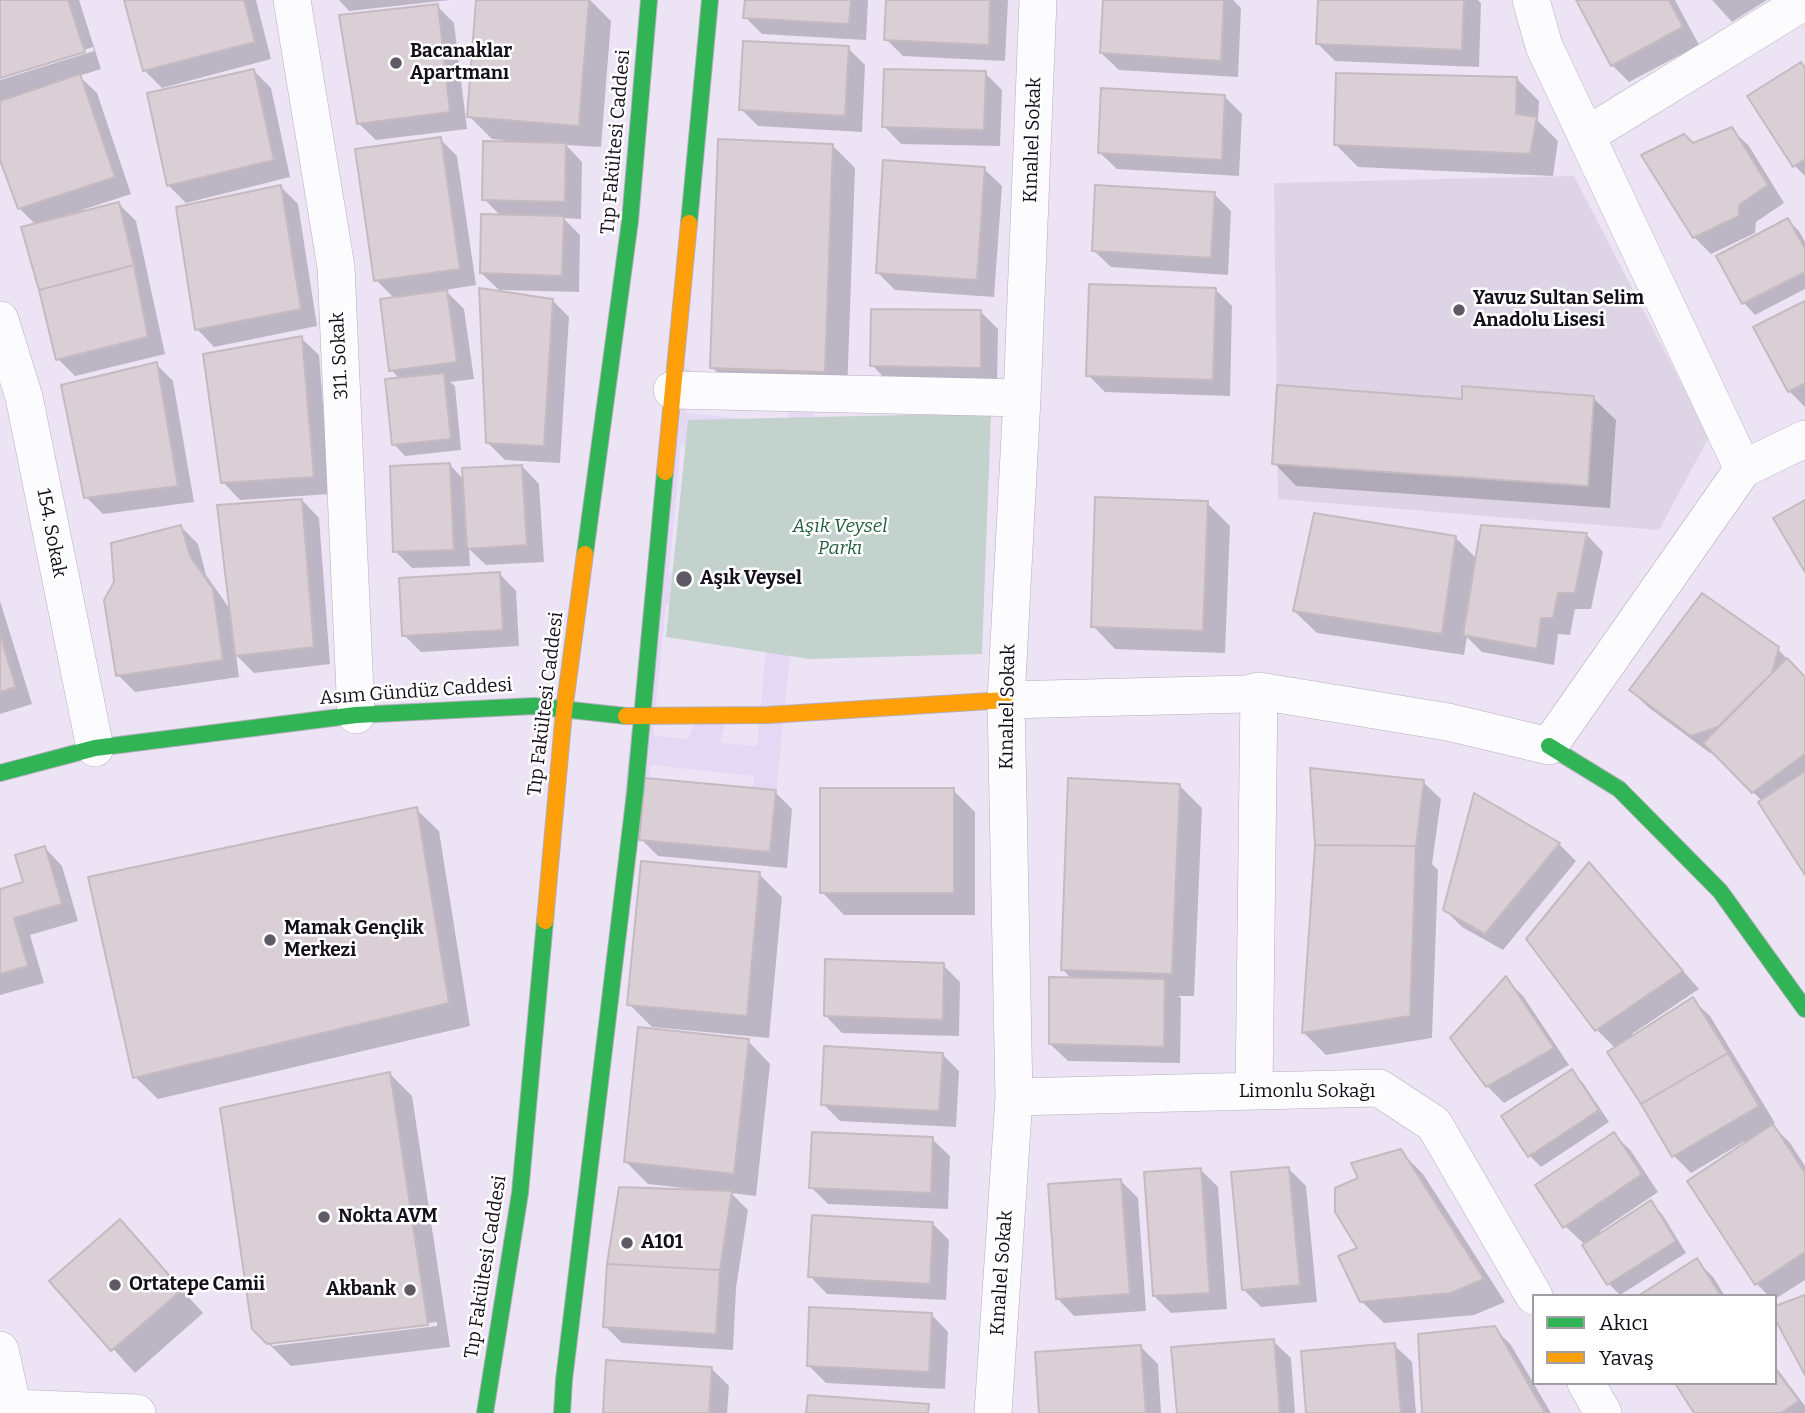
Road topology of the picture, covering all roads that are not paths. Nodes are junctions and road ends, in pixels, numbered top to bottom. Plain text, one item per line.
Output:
1 (292, 0) edge
2 (649, 0) edge
3 (710, 0) edge
4 (1038, 0) edge
5 (1531, 0) edge
6 (1805, 1) edge
7 (1587, 135) junction
8 (0, 320) edge
9 (672, 390) junction
10 (1022, 398) junction
11 (1805, 439) edge
12 (1743, 470) junction
13 (1259, 691) junction
14 (1006, 700) junction
15 (564, 711) junction
16 (356, 715) junction
17 (643, 718) junction
18 (1549, 746) junction
19 (94, 748) junction
20 (0, 773) edge
21 (1805, 1009) edge
22 (1254, 1091) junction
23 (1014, 1097) junction
24 (1533, 1294) edge
25 (0, 1350) edge
26 (1587, 1385) edge
27 (11, 1411) edge
28 (137, 1413) edge
29 (485, 1413) edge
30 (562, 1413) edge
31 (993, 1413) edge
32 (1603, 1413) edge

1 - 16 street, 311. Sokak
2 - 15 main road, Tıp Fakültesi Caddesi
3 - 9 main road
4 - 10 street, Kınalıel Sokak
5 - 7 street
6 - 7 street
7 - 12 street
8 - 19 street, 154. Sokak
9 - 10 street
9 - 17 main road
10 - 14 street, Kınalıel Sokak
11 - 12 street
12 - 18 street
13 - 14 street
13 - 18 street
13 - 22 street
14 - 17 main road, Asım Gündüz Caddesi
14 - 23 street, Kınalıel Sokak
15 - 16 main road, Asım Gündüz Caddesi
15 - 17 main road, Asım Gündüz Caddesi
15 - 29 main road, Tıp Fakültesi Caddesi
16 - 19 main road, Asım Gündüz Caddesi
17 - 30 main road
18 - 21 main road
19 - 20 main road, Asım Gündüz Caddesi
22 - 23 street, Limonlu Sokağı
22 - 24 street, Limonlu Sokağı
23 - 31 street, Kınalıel Sokak
25 - 27 street
26 - 32 street
27 - 28 street

